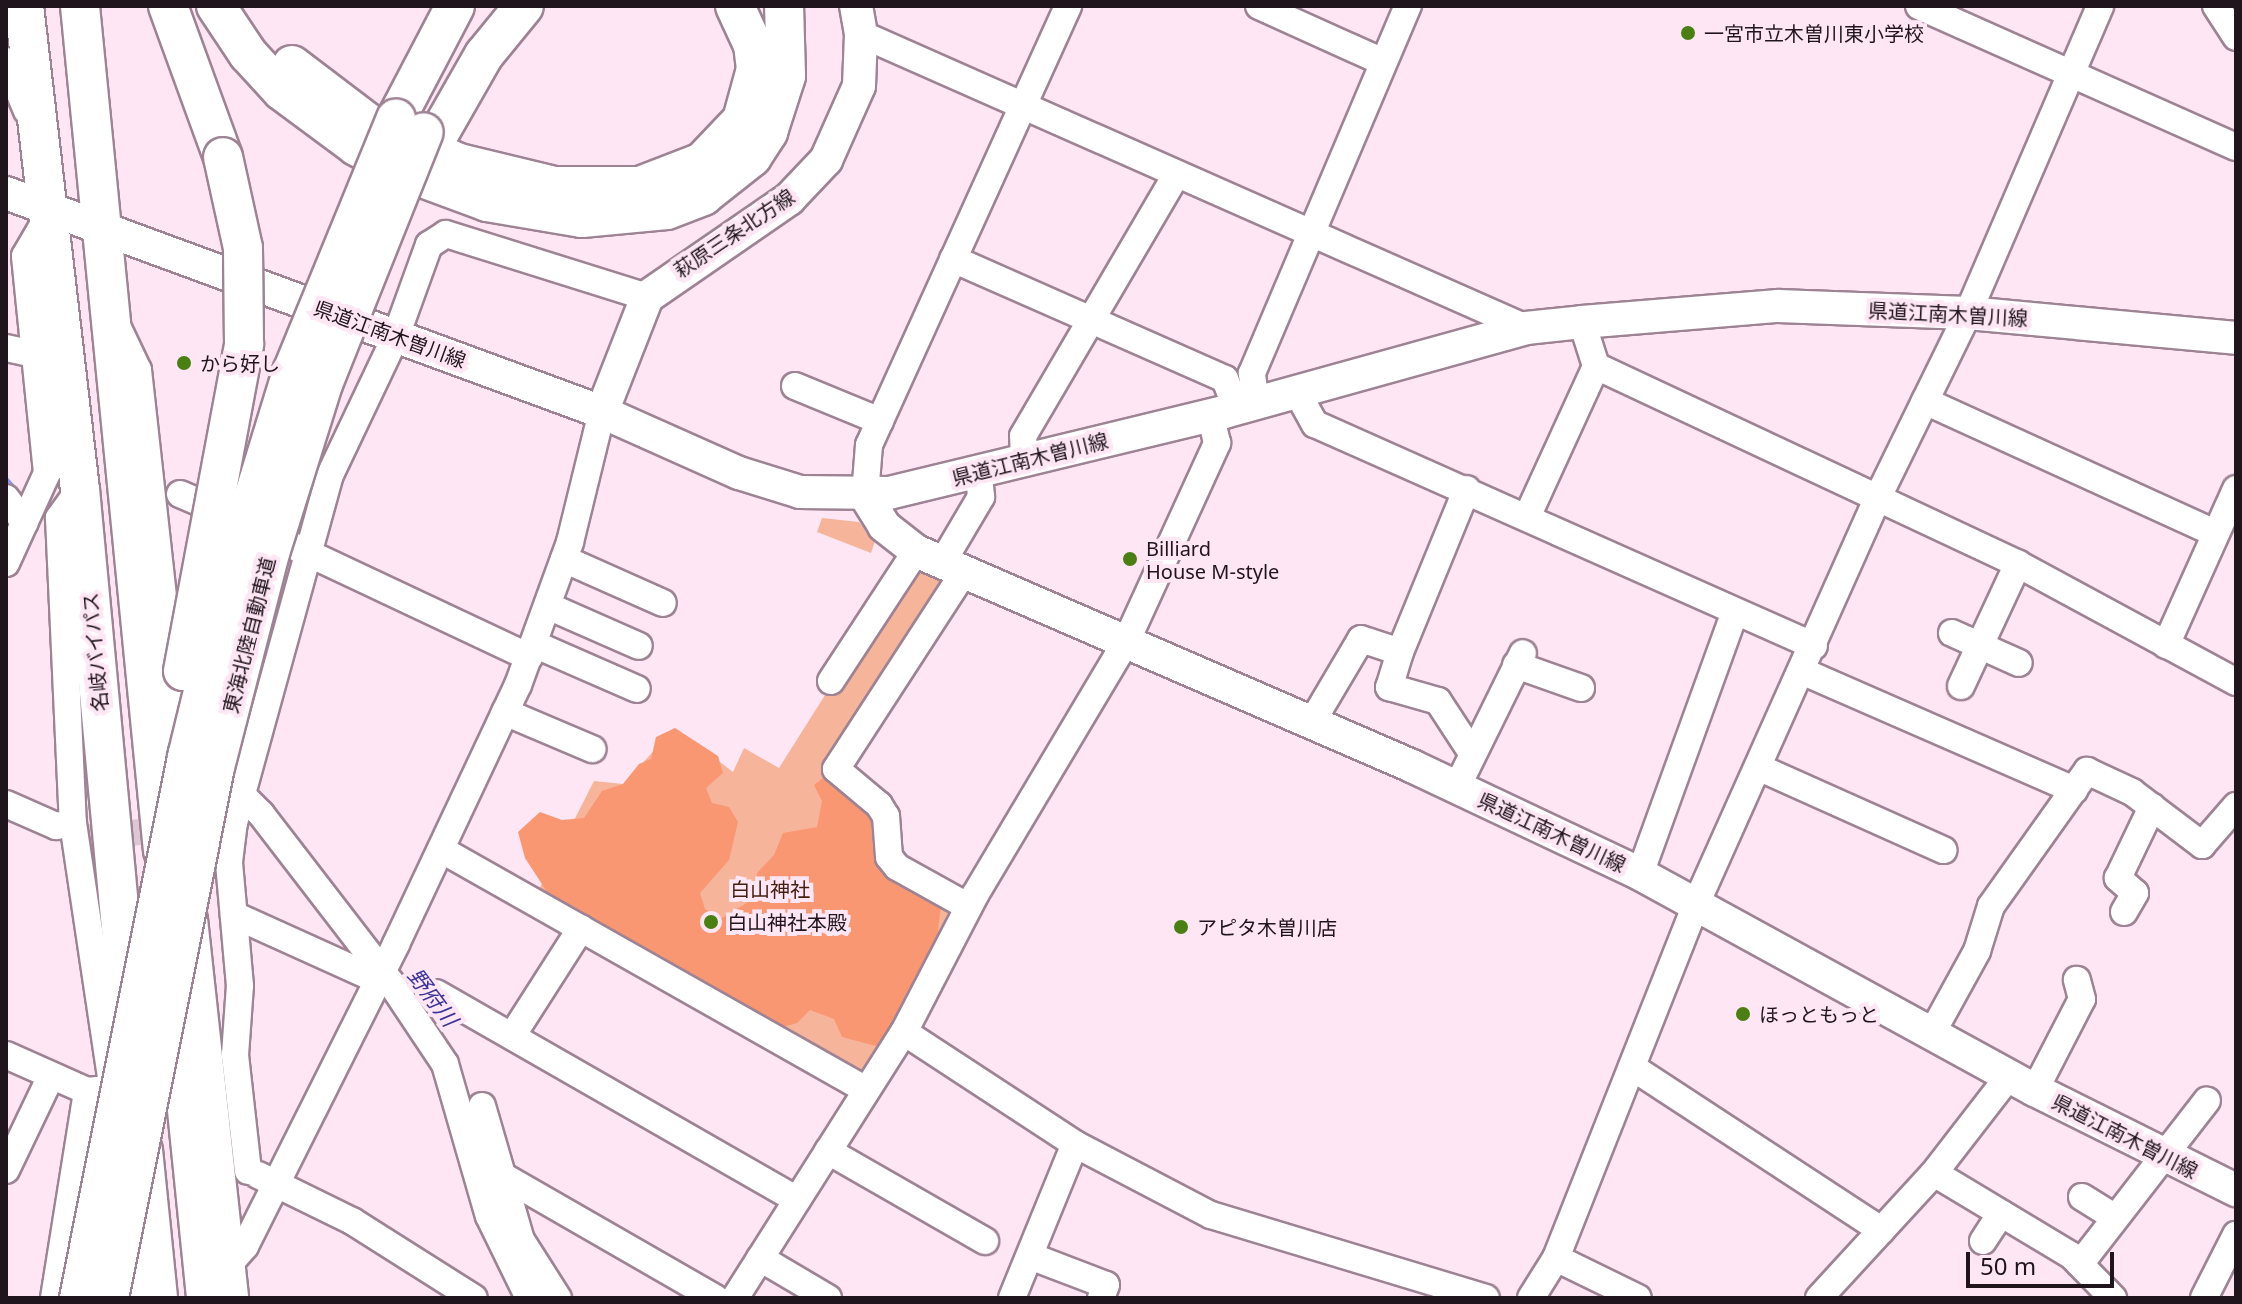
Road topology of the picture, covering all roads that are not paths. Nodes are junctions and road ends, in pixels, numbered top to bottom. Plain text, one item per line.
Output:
1 (24, 6) edge
2 (80, 6) edge
3 (168, 6) edge
4 (216, 6) edge
5 (246, 6) edge
6 (455, 6) edge
7 (493, 6) edge
8 (524, 6) edge
9 (735, 6) edge
10 (784, 6) edge
11 (1068, 6) edge
12 (1259, 6) edge
13 (1408, 6) edge
14 (1919, 6) edge
15 (2100, 6) edge
16 (2216, 6) edge
17 (859, 20) edge
18 (2236, 37) edge
19 (6, 61) edge
20 (1383, 62) junction
21 (2070, 73) junction
22 (1022, 106) junction
23 (419, 130) junction
24 (2236, 147) edge
25 (44, 151) junction
26 (1176, 175) junction
27 (6, 193) edge
28 (51, 210) junction
29 (103, 229) junction
30 (1309, 230) junction
31 (953, 259) junction
32 (647, 297) junction
33 (109, 309) junction
34 (1968, 313) junction
35 (1092, 321) junction
36 (1582, 322) junction
37 (1526, 328) junction
38 (396, 336) junction
39 (2236, 338) edge
40 (6, 348) edge
41 (35, 354) junction
42 (1596, 366) junction
43 (795, 386) dead end
44 (1297, 392) junction
45 (1925, 401) junction
46 (1234, 409) junction
47 (602, 412) junction
48 (880, 421) junction
49 (1024, 460) junction
50 (979, 472) junction
51 (80, 489) junction
52 (1467, 489) junction
53 (2236, 489) edge
54 (180, 494) dead end
55 (865, 495) junction
56 (6, 498) edge
57 (1877, 499) junction
58 (1527, 517) junction
59 (25, 523) junction
60 (2215, 533) junction
61 (306, 553) junction
62 (564, 559) junction
63 (940, 562) junction
64 (6, 563) edge
65 (2018, 564) junction
66 (663, 603) dead end
67 (548, 606) junction
68 (1735, 612) junction
69 (1952, 633) dead end
70 (1127, 640) junction
71 (1980, 644) junction
72 (2166, 645) junction
73 (639, 646) dead end
74 (1814, 646) junction
75 (531, 650) junction
76 (1400, 652) junction
77 (2019, 663) dead end
78 (1804, 672) junction
79 (831, 681) dead end
80 (2236, 682) edge
81 (1961, 686) dead end
82 (1581, 688) dead end
83 (637, 689) dead end
84 (505, 712) junction
85 (1312, 722) junction
86 (592, 749) dead end
87 (1472, 753) junction
88 (1760, 768) junction
89 (240, 778) junction
90 (1457, 787) junction
91 (2074, 790) junction
92 (6, 804) edge
93 (2236, 806) edge
94 (2152, 807) junction
95 (77, 833) junction
96 (442, 850) junction
97 (1943, 850) dead end
98 (1640, 874) junction
99 (1696, 904) junction
100 (969, 907) junction
101 (2124, 912) dead end
102 (234, 915) junction
103 (581, 928) junction
104 (383, 965) junction
105 (2077, 980) dead end
106 (436, 993) dead end
107 (904, 1032) junction
108 (1932, 1033) junction
109 (512, 1036) junction
110 (6, 1055) edge
111 (1632, 1067) junction
112 (51, 1076) junction
113 (2022, 1083) junction
114 (100, 1089) junction
115 (866, 1090) junction
116 (2207, 1100) dead end
117 (482, 1106) dead end
118 (1075, 1144) junction
119 (828, 1151) junction
120 (2161, 1156) junction
121 (222, 1167) junction
122 (6, 1170) edge
123 (248, 1171) junction
124 (501, 1175) junction
125 (104, 1180) junction
126 (274, 1183) junction
127 (1944, 1186) junction
128 (2236, 1190) edge
129 (2082, 1197) dead end
130 (797, 1200) junction
131 (2001, 1213) junction
132 (2112, 1216) junction
133 (1881, 1230) junction
134 (2236, 1235) edge
135 (985, 1241) dead end
136 (1983, 1241) dead end
137 (1030, 1256) junction
138 (760, 1258) junction
139 (1556, 1258) junction
140 (232, 1261) junction
141 (2080, 1264) junction
142 (54, 1298) edge
143 (79, 1298) edge
144 (109, 1298) edge
145 (131, 1298) edge
146 (158, 1298) edge
147 (206, 1298) edge
148 (235, 1298) edge
149 (474, 1298) edge
150 (529, 1298) edge
151 (558, 1298) edge
152 (715, 1298) edge
153 (735, 1298) edge
154 (828, 1298) edge
155 (1012, 1298) edge
156 (1101, 1298) edge
157 (1486, 1298) edge
158 (1531, 1298) edge
159 (1638, 1298) edge
160 (1819, 1298) edge
161 (2113, 1298) edge
162 (2204, 1298) edge

1 - 25 highway, 名岐バイパス
2 - 29 highway
3 - 125 highway, bridge
4 - 10 highway
5 - 9 highway
6 - 23 highway, 東海北陸自動車道
7 - 23 highway, 東海北陸自動車道
8 - 23 highway
11 - 22 street
12 - 20 street
13 - 20 street
14 - 21 street
15 - 21 street
16 - 18 street
17 - 22 street
17 - 32 main road, 萩原三条北方線
19 - 25 street
20 - 30 street
21 - 24 street
21 - 34 street
22 - 26 street
22 - 31 street
23 - 125 highway, 東海北陸自動車道, bridge
23 - 144 highway, 東海北陸自動車道, bridge
25 - 28 highway, 名岐バイパス
26 - 30 street
26 - 35 street
27 - 28 main road, 県道江南木曽川線
28 - 29 main road, 県道江南木曽川線
28 - 41 street
28 - 51 highway, 名岐バイパス
29 - 33 highway
29 - 38 main road, 県道江南木曽川線
30 - 37 street
30 - 46 street
31 - 35 street
31 - 48 street
32 - 38 street
32 - 47 main road
33 - 121 street
33 - 147 highway
34 - 36 main road, 県道江南木曽川線
34 - 39 main road, 県道江南木曽川線
34 - 45 street
35 - 46 street
35 - 49 street
36 - 37 main road, 県道江南木曽川線
36 - 42 street
37 - 44 main road, 県道江南木曽川線
38 - 47 main road, 県道江南木曽川線
38 - 61 street
40 - 41 street
41 - 59 street
42 - 57 street
42 - 58 street
43 - 48 street
44 - 46 main road, 県道江南木曽川線
44 - 52 street
45 - 57 street
45 - 60 street
46 - 49 main road, 県道江南木曽川線
46 - 70 street
47 - 55 main road, 県道江南木曽川線
47 - 62 street
48 - 55 street
49 - 50 main road, 県道江南木曽川線
50 - 55 main road, 県道江南木曽川線
50 - 63 street
51 - 95 street
51 - 146 highway, 名岐バイパス
52 - 58 street
52 - 76 street
53 - 60 street
54 - 61 street
55 - 63 main road, 県道江南木曽川線
56 - 59 street
57 - 65 street
57 - 74 street
58 - 68 street
59 - 64 street
60 - 72 street
61 - 75 street
61 - 89 street
62 - 66 street
62 - 67 street
63 - 70 main road, 県道江南木曽川線
63 - 79 street
63 - 100 street
65 - 71 street
65 - 72 street
67 - 73 street
67 - 75 street
68 - 74 street
68 - 98 street
69 - 71 street
70 - 85 main road, 県道江南木曽川線
70 - 100 street
71 - 77 street
71 - 81 street
72 - 80 street
74 - 78 street
75 - 83 street
75 - 84 street
76 - 85 street
76 - 87 street
78 - 88 street
78 - 91 street
82 - 87 street
84 - 86 street
84 - 96 street
85 - 90 main road, 県道江南木曽川線
87 - 90 street
88 - 97 street
88 - 99 street
89 - 102 street
89 - 104 street
90 - 98 main road, 県道江南木曽川線
91 - 94 street
91 - 108 street
92 - 95 street
93 - 94 street
94 - 101 street
95 - 114 street
96 - 103 street
96 - 104 street
98 - 99 main road, 県道江南木曽川線
99 - 108 main road, 県道江南木曽川線
99 - 111 street
100 - 107 street
102 - 104 street
102 - 123 street
103 - 109 street
103 - 115 street
104 - 126 street
104 - 150 street
105 - 113 street
106 - 109 street
107 - 115 street
107 - 118 street
108 - 113 main road, 県道江南木曽川線
109 - 130 street
110 - 112 street
111 - 133 street
111 - 139 street
112 - 114 street
112 - 122 street
113 - 120 main road, 県道江南木曽川線
113 - 127 street
114 - 142 street
114 - 145 street
115 - 119 street
116 - 120 street
117 - 124 street
118 - 137 street
118 - 157 street
119 - 130 street
119 - 135 street
120 - 128 main road, 県道江南木曽川線
120 - 132 street
121 - 123 street
121 - 140 street
123 - 126 street
124 - 151 street
124 - 152 street
125 - 143 highway, 東海北陸自動車道, bridge
126 - 140 street
126 - 149 street
127 - 131 street
127 - 133 street
129 - 132 street
130 - 138 street
131 - 136 street
131 - 141 street
132 - 141 street
133 - 160 street
134 - 162 street
137 - 155 street
137 - 156 street
138 - 153 street
138 - 154 street
139 - 158 street
139 - 159 street
140 - 148 street
141 - 161 street

